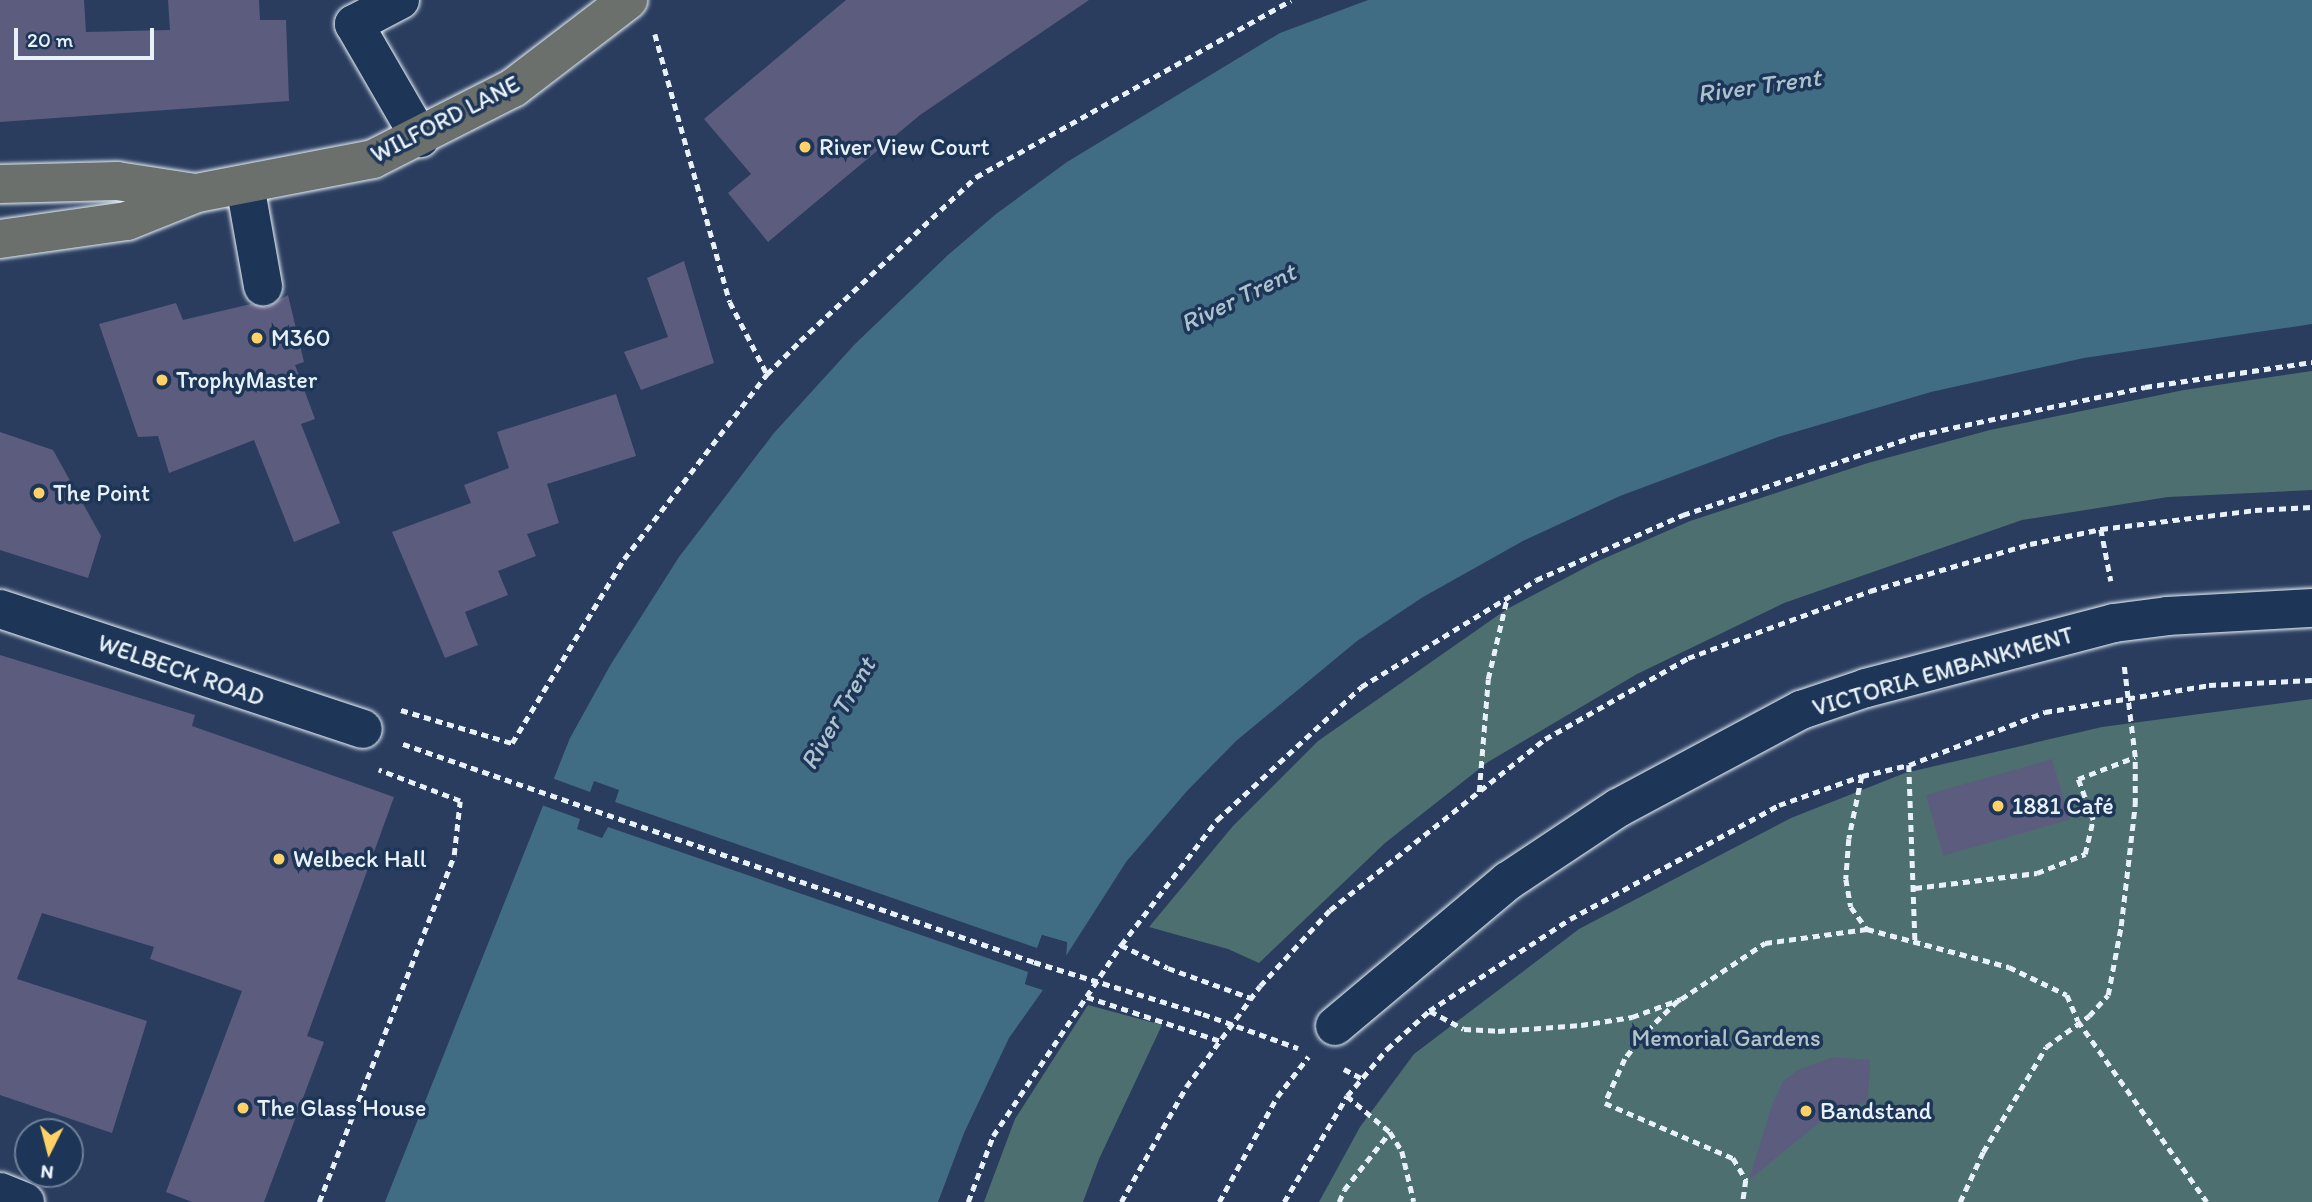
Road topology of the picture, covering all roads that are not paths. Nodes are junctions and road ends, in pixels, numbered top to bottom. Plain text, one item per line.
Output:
1 (400, 0) edge
2 (640, 12) edge
3 (420, 138) junction
4 (0, 184) edge
5 (245, 185) junction
6 (197, 193) junction
7 (0, 239) edge
8 (263, 286) dead end
9 (2312, 608) edge
10 (0, 609) edge
11 (377, 734) road end
12 (1323, 1040) road end
13 (0, 1192) edge
14 (25, 1202) edge

1 - 3 street
2 - 3 main road, WILFORD LANE
3 - 5 main road, WILFORD LANE
4 - 6 main road, WILFORD LANE
5 - 6 main road, WILFORD LANE
5 - 8 street
6 - 7 main road, WILFORD LANE
9 - 12 street, VICTORIA EMBANKMENT
10 - 11 street, WELBECK ROAD
13 - 14 street

